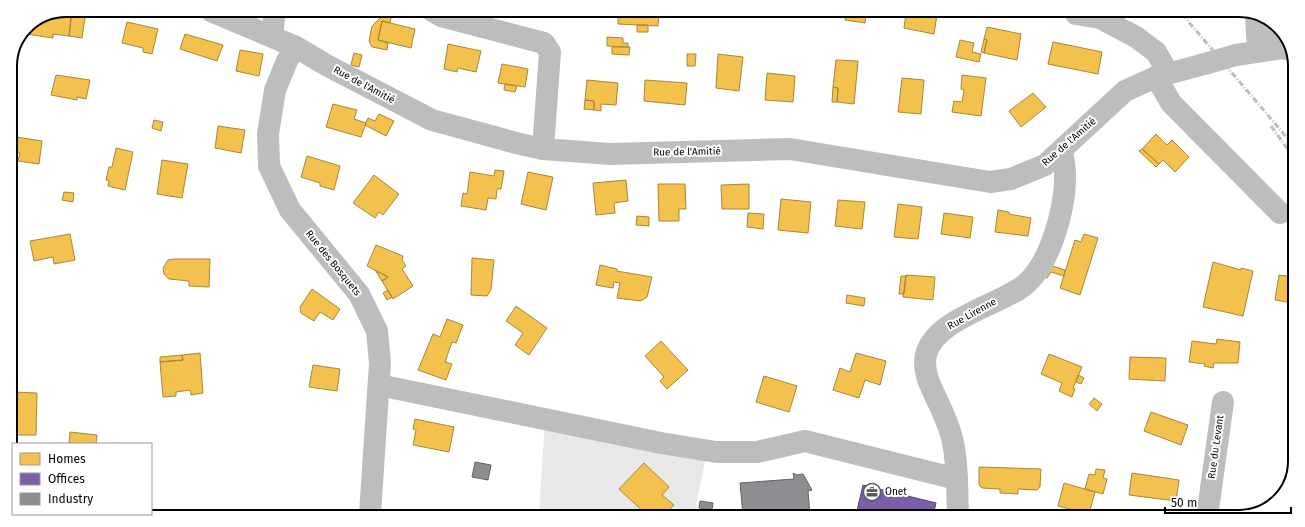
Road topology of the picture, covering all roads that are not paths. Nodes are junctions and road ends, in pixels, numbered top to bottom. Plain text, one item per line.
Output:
1 (228, 17) edge
2 (274, 17) edge
3 (445, 17) edge
4 (1094, 17) edge
5 (1252, 19) edge
6 (272, 35) junction
7 (296, 47) junction
8 (1285, 49) edge
9 (1258, 52) junction
10 (1162, 75) junction
11 (543, 149) junction
12 (1062, 150) junction
13 (1280, 213) dead end
14 (379, 385) junction
15 (1223, 402) dead end
16 (957, 479) junction
17 (370, 510) edge
18 (958, 510) edge
19 (1208, 510) edge

1 - 6 street, Rue de l'Amitié
2 - 6 street
3 - 11 street
4 - 10 street
5 - 9 street
6 - 7 street, Rue de l'Amitié
7 - 11 street, Rue de l'Amitié
7 - 14 street, Rue des Bosquets
8 - 9 street, Rue de l'Amitié
9 - 10 street, Rue de l'Amitié, bridge
10 - 12 street, Rue de l'Amitié
10 - 13 street
11 - 12 street, Rue de l'Amitié
12 - 16 street, Rue Lirenne
14 - 16 street
14 - 17 street, Rue des Bosquets
15 - 19 street, Rue du Levant
16 - 18 street, Rue Lirenne

